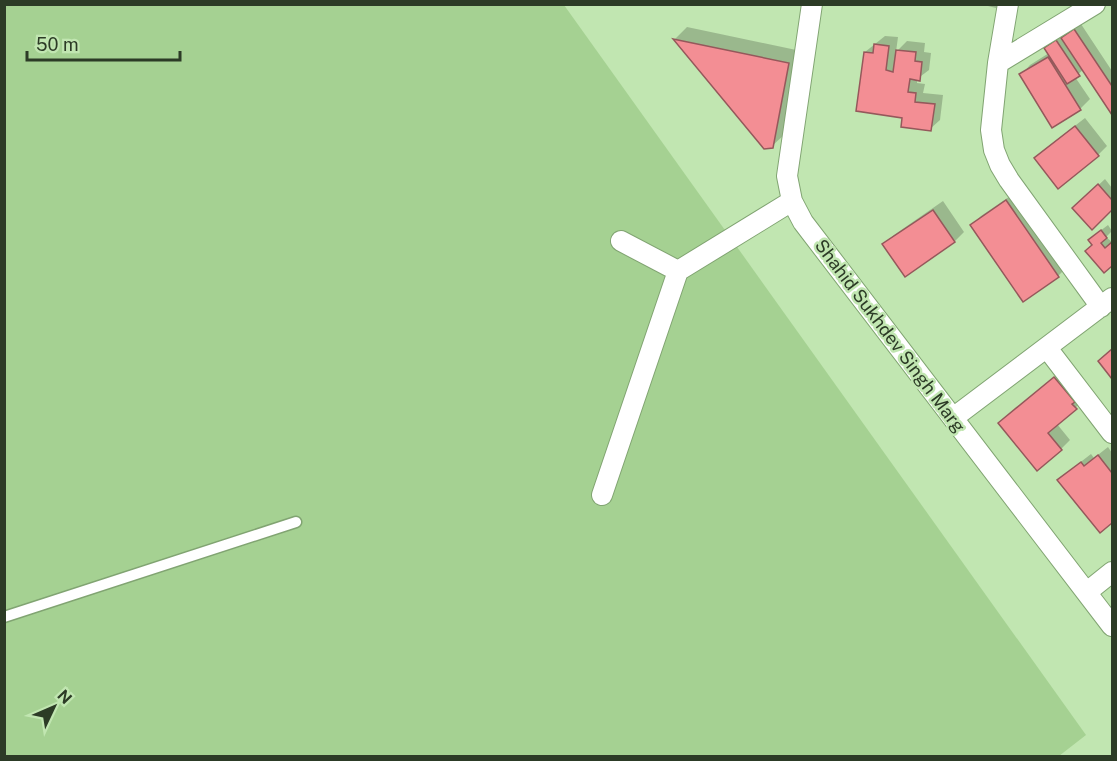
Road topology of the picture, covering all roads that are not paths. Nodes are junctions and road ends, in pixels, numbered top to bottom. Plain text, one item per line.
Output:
1 (813, 4) edge
2 (1008, 4) edge
3 (1095, 4) edge
4 (998, 63) junction
5 (792, 201) junction
6 (621, 241) dead end
7 (678, 271) junction
8 (1107, 302) edge
9 (1047, 348) junction
10 (953, 418) junction
11 (1113, 433) edge
12 (602, 495) dead end
13 (296, 522) dead end
14 (1113, 572) edge
15 (1087, 592) junction
16 (4, 617) edge
17 (1113, 626) edge

1 - 5 street, Shahid Sukhdev Singh Marg
2 - 4 street
3 - 4 street
4 - 8 street
5 - 7 street
5 - 10 street, Shahid Sukhdev Singh Marg
6 - 7 street
7 - 12 street
8 - 9 street
9 - 10 street
9 - 11 street
10 - 15 street, Shahid Sukhdev Singh Marg
13 - 16 lane
14 - 15 street
15 - 17 street, Shahid Sukhdev Singh Marg

